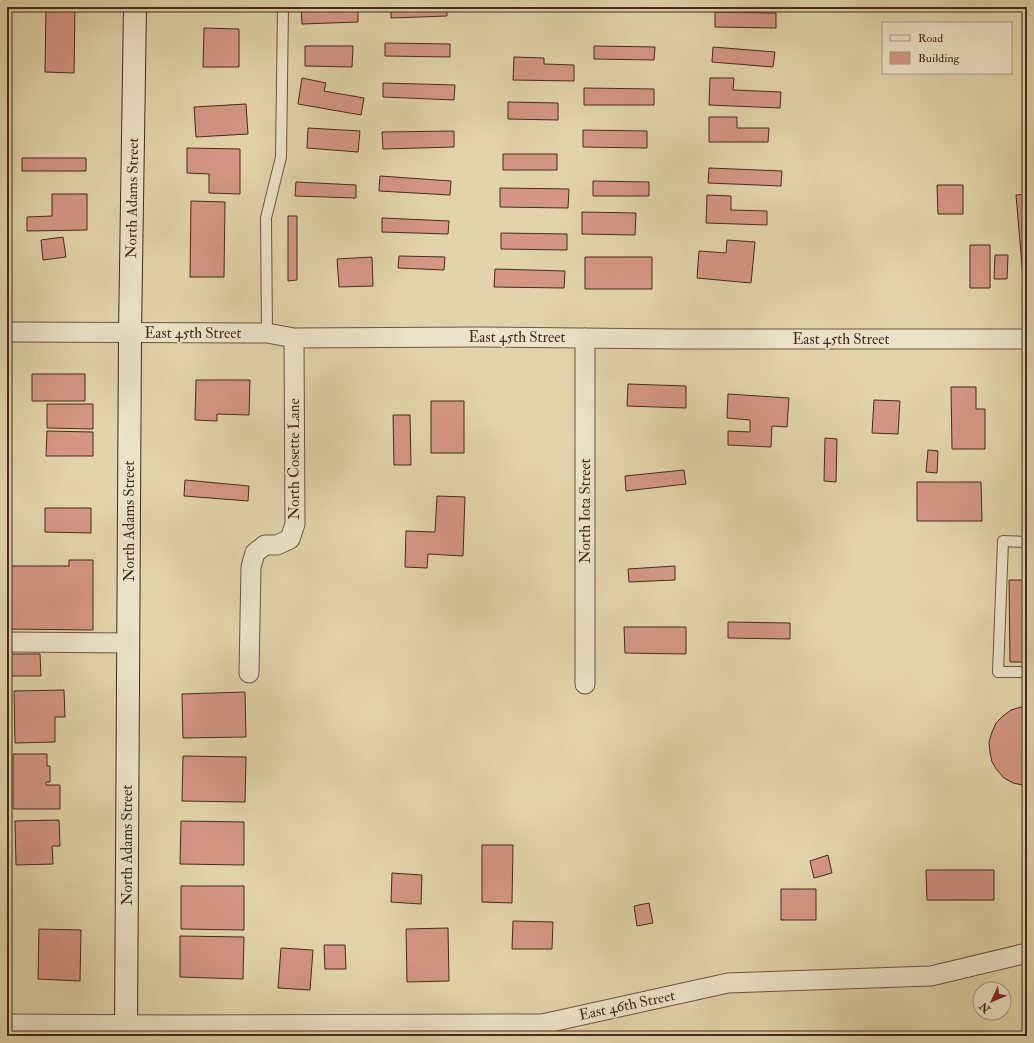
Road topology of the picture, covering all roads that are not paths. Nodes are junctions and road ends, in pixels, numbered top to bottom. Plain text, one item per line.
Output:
1 (135, 7) edge
2 (283, 7) edge
3 (7, 332) edge
4 (130, 333) junction
5 (267, 334) junction
6 (294, 338) junction
7 (585, 338) junction
8 (1027, 339) edge
9 (1027, 542) edge
10 (7, 642) edge
11 (128, 643) junction
12 (1027, 672) edge
13 (249, 673) dead end
14 (585, 684) dead end
15 (1027, 953) edge
16 (7, 1024) edge
17 (126, 1030) edge
18 (521, 1030) edge

1 - 4 street, North Adams Street
2 - 5 lane
3 - 4 street, East 45th Street
4 - 5 street, East 45th Street
4 - 11 street, North Adams Street
5 - 6 street, East 45th Street
6 - 7 street, East 45th Street
6 - 13 street, North Cosette Lane
7 - 8 street, East 45th Street
7 - 14 street, North Iota Street
9 - 12 lane
10 - 11 street
11 - 17 street, North Adams Street
15 - 18 street, East 46th Street
16 - 17 street, East 46th Street
17 - 18 street, East 46th Street

